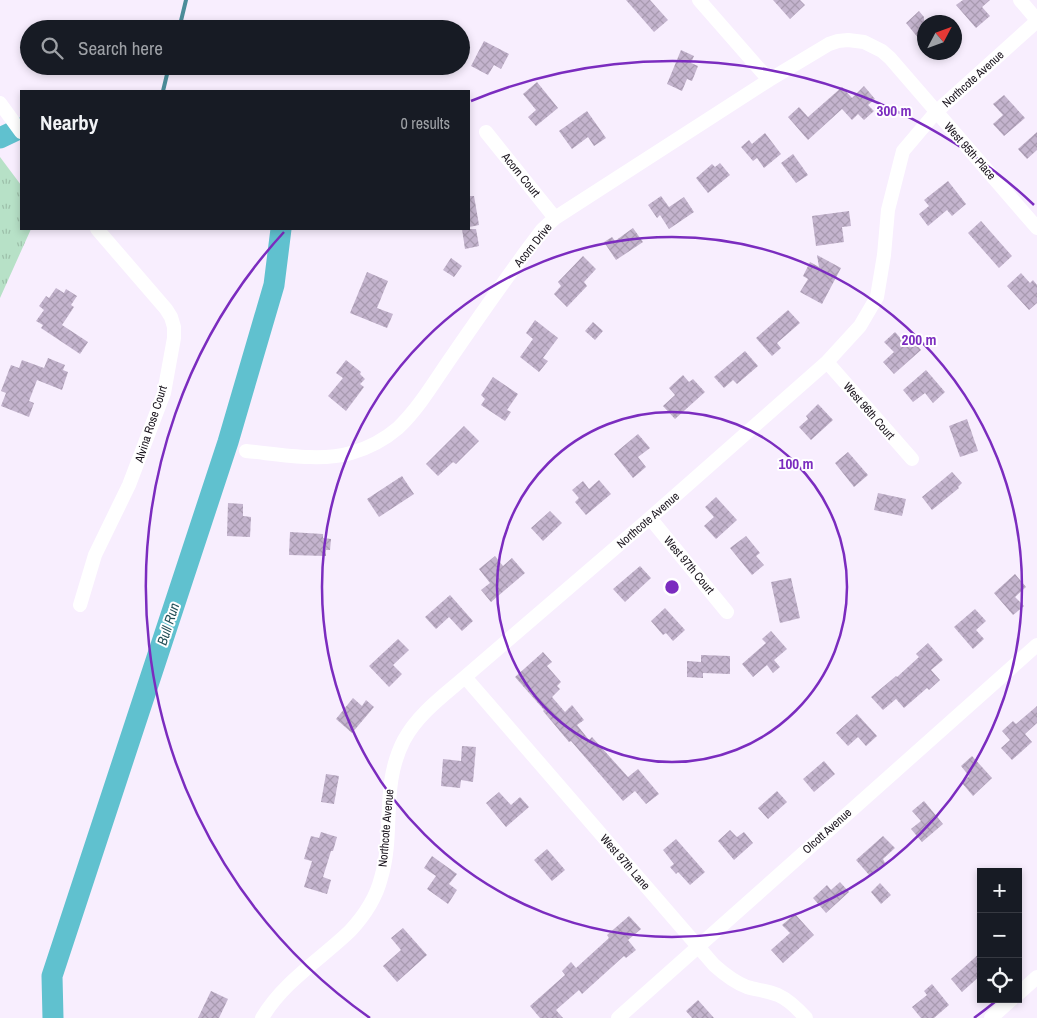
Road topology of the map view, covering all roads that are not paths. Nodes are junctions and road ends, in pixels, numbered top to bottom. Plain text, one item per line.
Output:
1 (699, 0) edge
2 (1020, 0) edge
3 (1037, 20) edge
4 (856, 40) joint
5 (769, 80) junction
6 (0, 103) edge
7 (936, 112) junction
8 (18, 128) edge
9 (486, 132) dead end
10 (556, 218) junction
11 (1037, 228) edge
12 (98, 230) edge
13 (826, 362) junction
14 (246, 451) dead end
15 (912, 459) dead end
16 (650, 518) junction
17 (80, 605) dead end
18 (727, 612) dead end
19 (1037, 645) edge
20 (465, 677) junction
21 (698, 947) junction
22 (1037, 977) edge
23 (1022, 990) edge
24 (1008, 1003) edge
25 (262, 1018) edge
26 (618, 1018) edge
27 (806, 1018) edge
28 (991, 1018) edge

1 - 5 street
2 - 3 street
3 - 7 street, Northcote Avenue
4 - 5 street, Acorn Drive
4 - 7 street, West 95th Place
5 - 10 street, Acorn Drive
6 - 8 street
7 - 11 street, West 95th Place
7 - 13 street, Northcote Avenue
9 - 10 street, Acorn Court
10 - 14 street, Acorn Drive
12 - 17 street, Alvina Rose Court
13 - 15 street, West 96th Court
13 - 16 street, Northcote Avenue
16 - 18 street, West 97th Court
16 - 20 street, Northcote Avenue
19 - 21 street, Olcott Avenue
20 - 21 street, West 97th Lane
20 - 25 street, Northcote Avenue
21 - 26 street, Olcott Avenue
21 - 27 street, West 97th Lane
22 - 23 street
24 - 28 street

